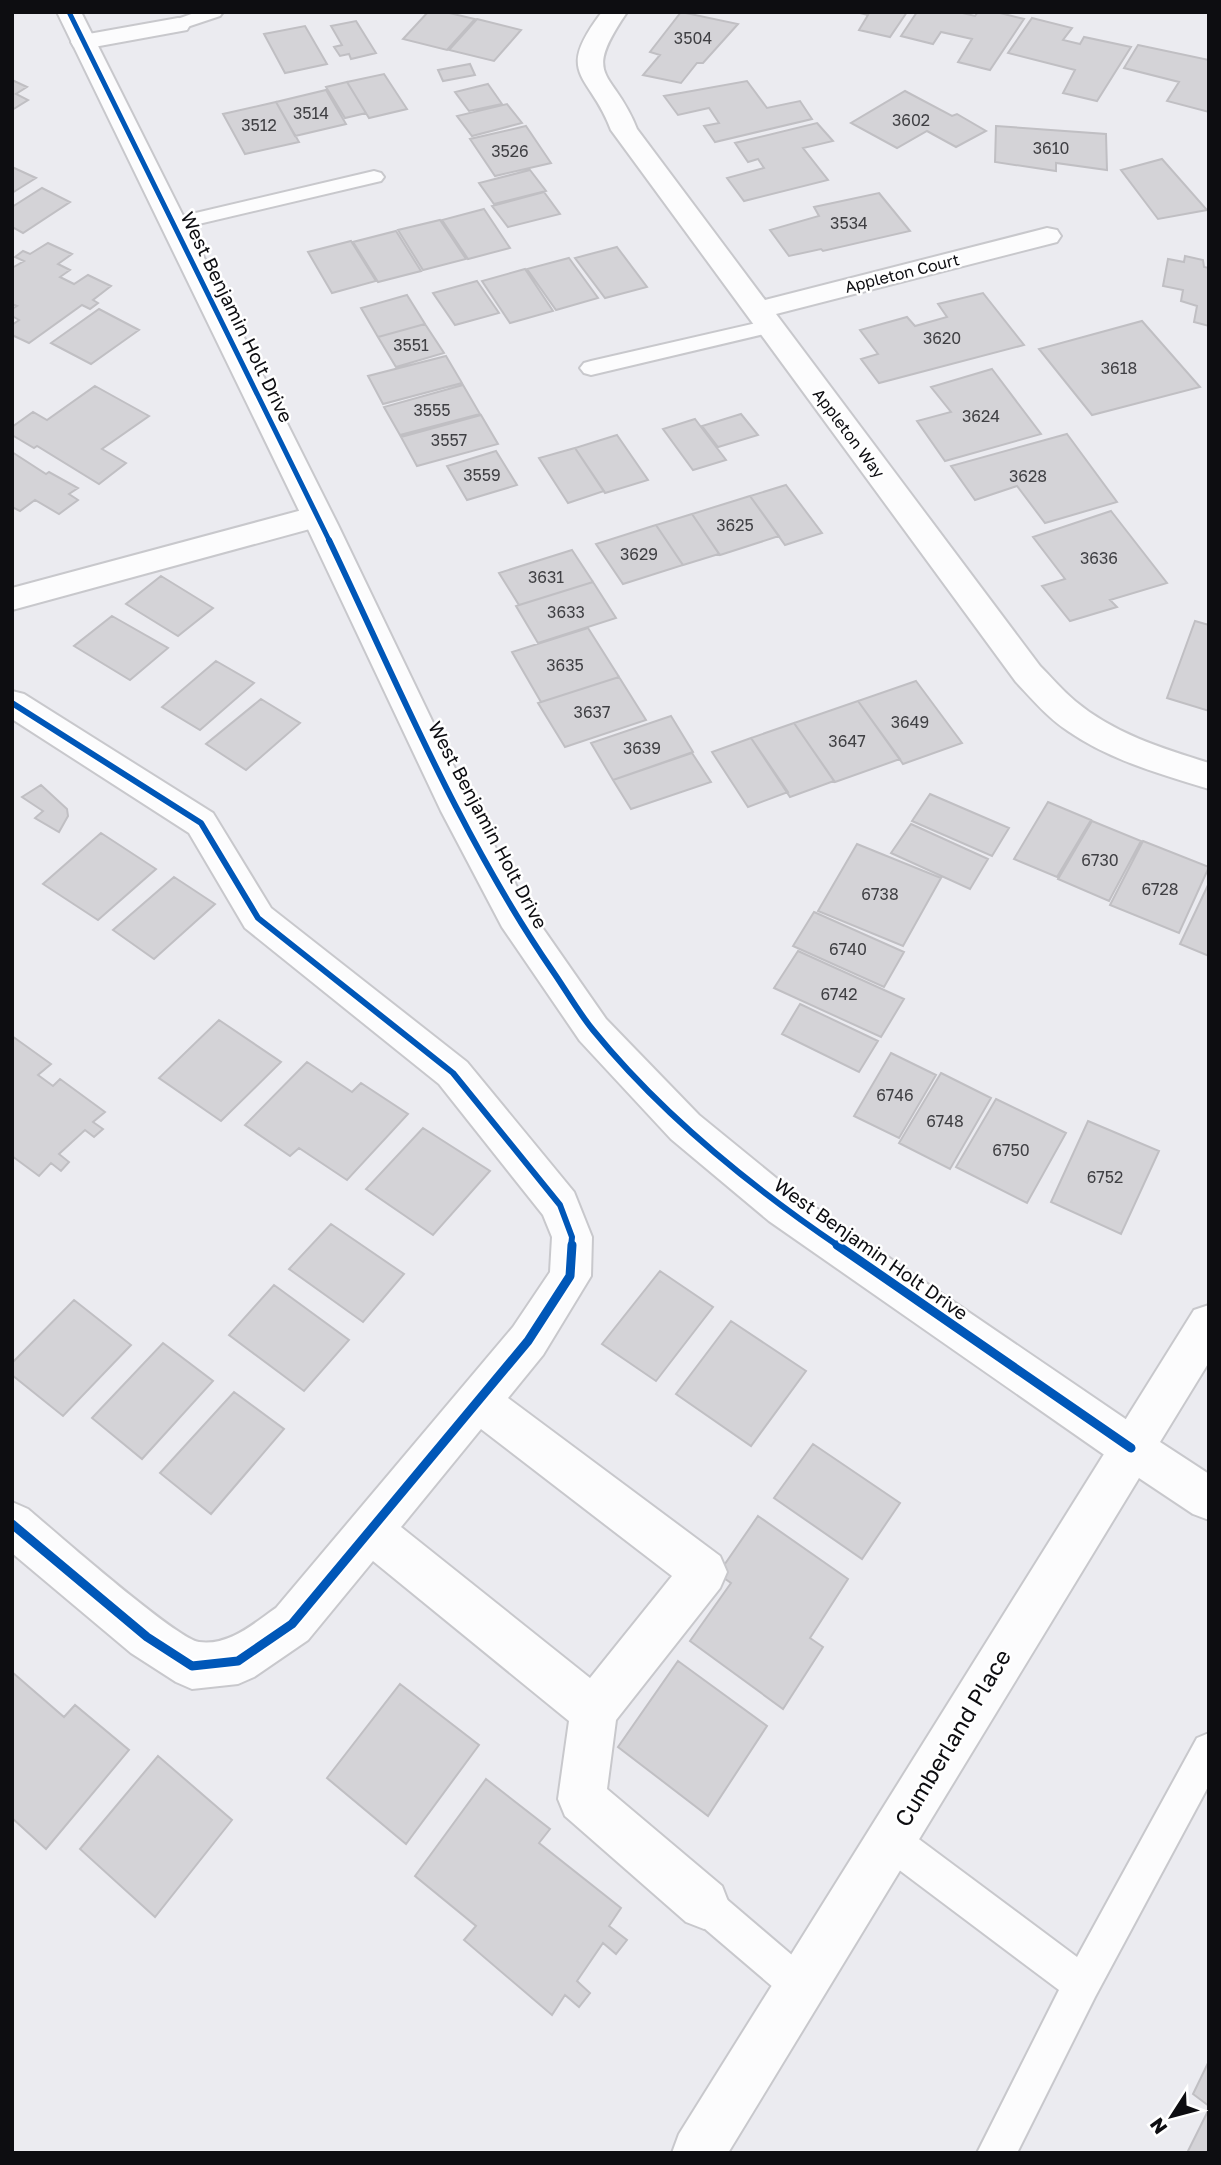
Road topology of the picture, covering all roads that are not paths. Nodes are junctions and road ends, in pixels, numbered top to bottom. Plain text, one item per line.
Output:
1 (214, 12) edge
2 (615, 12) edge
3 (178, 25) joint
4 (76, 27) edge
5 (374, 177) dead end
6 (173, 224) junction
7 (1047, 236) dead end
8 (764, 318) junction
9 (591, 368) dead end
10 (317, 517) junction
11 (12, 599) edge
12 (12, 703) edge
13 (1209, 776) edge
14 (1209, 1324) edge
15 (478, 1401) junction
16 (1131, 1448) junction
17 (1209, 1499) edge
18 (12, 1524) edge
19 (370, 1530) junction
20 (594, 1711) junction
21 (1209, 1750) edge
22 (891, 1840) junction
23 (704, 1904) joint
24 (1082, 1984) junction
25 (800, 1986) junction
26 (698, 2153) edge
27 (996, 2153) edge

1 - 3 lane
2 - 8 street, Appleton Way
3 - 4 street, West Benjamin Holt Drive
4 - 6 street, West Benjamin Holt Drive
5 - 6 lane
6 - 10 street, West Benjamin Holt Drive
7 - 8 street, Appleton Court
8 - 9 lane
8 - 13 street, Appleton Way
10 - 11 street
10 - 16 street, West Benjamin Holt Drive
12 - 15 street
14 - 16 street, Cumberland Place
15 - 19 street
15 - 20 street
16 - 17 street, West Benjamin Holt Drive
16 - 22 street, Cumberland Place
18 - 19 street
19 - 20 street
20 - 23 street
21 - 24 lane
22 - 24 lane
22 - 25 street, Cumberland Place
23 - 25 lane
24 - 27 lane
25 - 26 street, Cumberland Place

